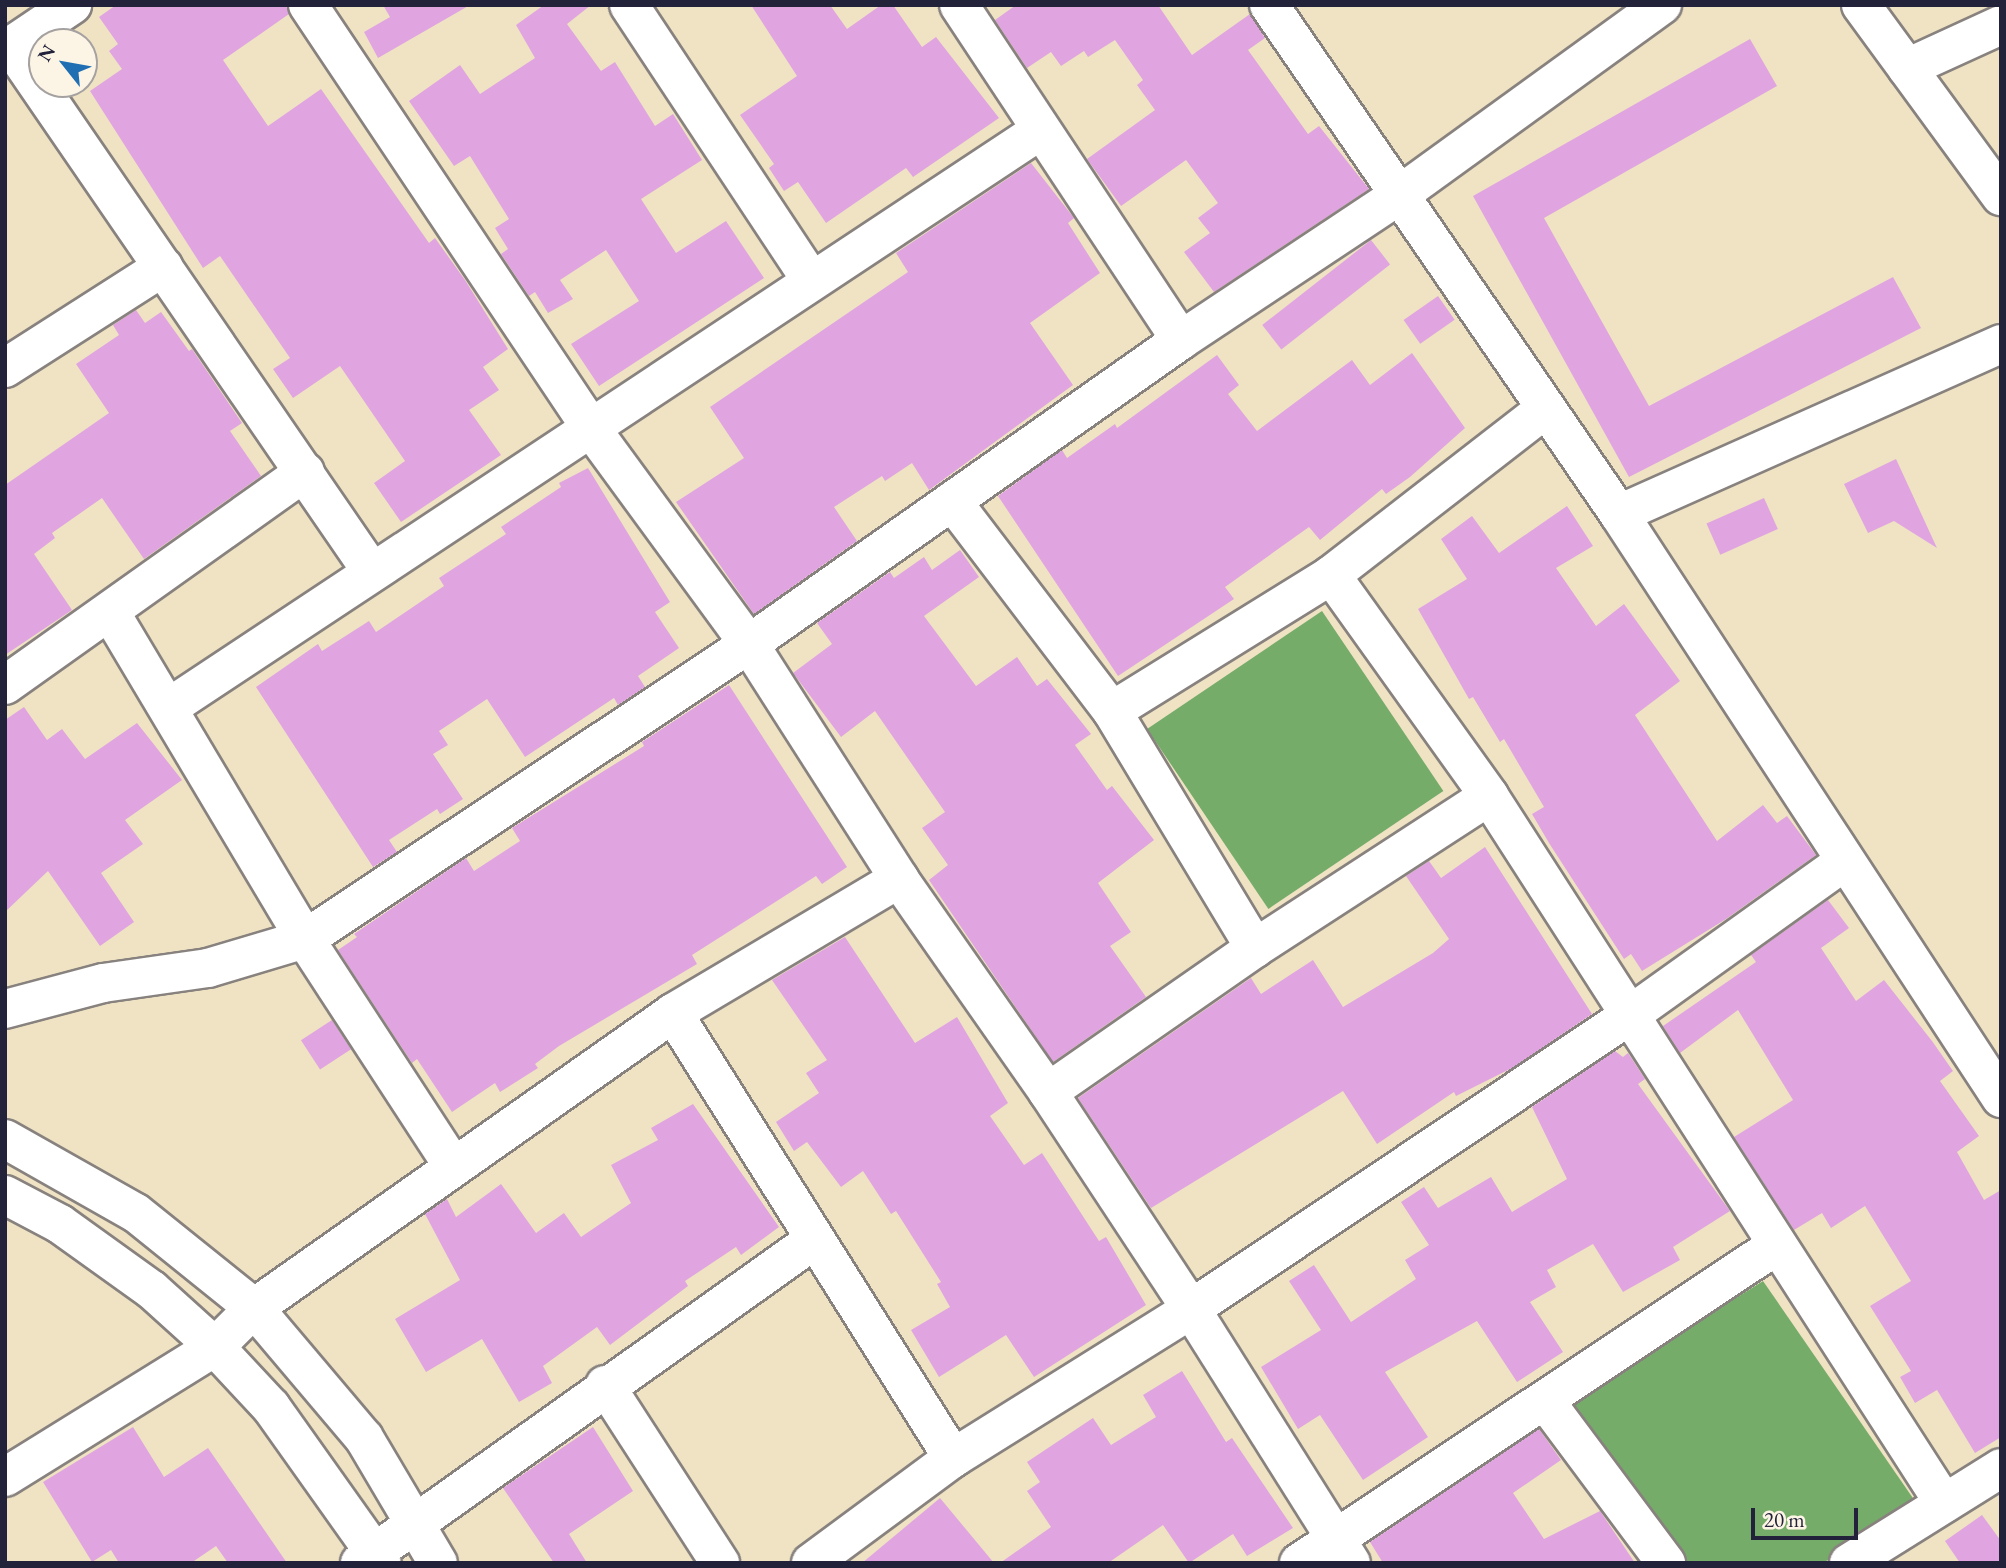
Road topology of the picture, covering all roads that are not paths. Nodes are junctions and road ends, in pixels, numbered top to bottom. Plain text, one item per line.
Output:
1 (72, 5) edge
2 (308, 5) edge
3 (629, 5) edge
4 (959, 5) edge
5 (1269, 5) edge
6 (1662, 5) edge
7 (1861, 5) edge
8 (2001, 25) edge
9 (8, 48) edge
10 (1907, 68) junction
11 (1041, 130) junction
12 (1402, 193) junction
13 (2001, 197) edge
14 (163, 267) junction
15 (811, 280) junction
16 (1181, 340) junction
17 (2001, 344) edge
18 (5, 368) edge
19 (1546, 408) junction
20 (593, 431) junction
21 (305, 472) junction
22 (952, 502) junction
23 (1619, 514) junction
24 (372, 572) junction
25 (1331, 575) junction
26 (110, 612) junction
27 (749, 644) junction
28 (5, 685) edge
29 (168, 708) junction
30 (1112, 711) junction
31 (1489, 796) junction
32 (1844, 862) junction
33 (898, 879) junction
34 (304, 939) junction
35 (1255, 948) junction
36 (5, 1009) edge
37 (673, 1013) junction
38 (1630, 1015) junction
39 (1048, 1092) junction
40 (2001, 1098) edge
41 (5, 1139) edge
42 (453, 1166) junction
43 (5, 1195) edge
44 (814, 1240) junction
45 (1777, 1245) junction
46 (254, 1308) junction
47 (1191, 1309) junction
48 (215, 1347) junction
49 (604, 1385) junction
50 (1546, 1402) junction
51 (953, 1458) junction
52 (2001, 1468) edge
53 (5, 1477) edge
54 (1944, 1503) junction
55 (415, 1526) junction
56 (1343, 1551) edge
57 (373, 1560) edge
58 (438, 1563) edge
59 (720, 1563) edge
60 (811, 1563) edge
61 (1299, 1563) edge
62 (1666, 1563) edge
63 (1849, 1563) edge

1 - 9 main road
2 - 20 main road
3 - 15 main road
4 - 11 main road
5 - 12 main road
6 - 12 main road
7 - 10 main road
8 - 10 main road
9 - 14 main road
10 - 13 main road
11 - 15 main road
11 - 16 main road
12 - 16 main road
12 - 19 main road
14 - 18 main road
14 - 21 main road
15 - 20 main road
16 - 22 main road
17 - 23 main road
19 - 23 main road
19 - 25 main road
20 - 24 main road
20 - 27 main road
21 - 24 main road
21 - 26 main road
22 - 27 main road
22 - 30 main road
23 - 32 main road
24 - 29 main road
25 - 30 main road
25 - 31 main road
26 - 28 main road
26 - 29 main road
27 - 33 main road
27 - 34 main road
29 - 34 main road
30 - 35 main road
31 - 35 main road
31 - 38 main road
32 - 38 main road
32 - 40 main road
33 - 37 main road
33 - 39 main road
34 - 36 main road
34 - 42 main road
35 - 39 main road
37 - 42 main road
37 - 44 main road
38 - 45 main road
38 - 47 main road
39 - 47 main road
41 - 46 main road
42 - 46 main road
43 - 48 main road
44 - 49 main road
44 - 51 main road
45 - 50 main road
45 - 54 main road
46 - 48 main road
46 - 55 main road
47 - 51 main road
47 - 56 main road
48 - 53 main road
48 - 57 main road
49 - 55 main road
49 - 59 main road
50 - 56 main road
50 - 62 main road
51 - 60 main road
52 - 54 main road
54 - 63 main road
55 - 57 main road
55 - 58 main road
56 - 61 main road

